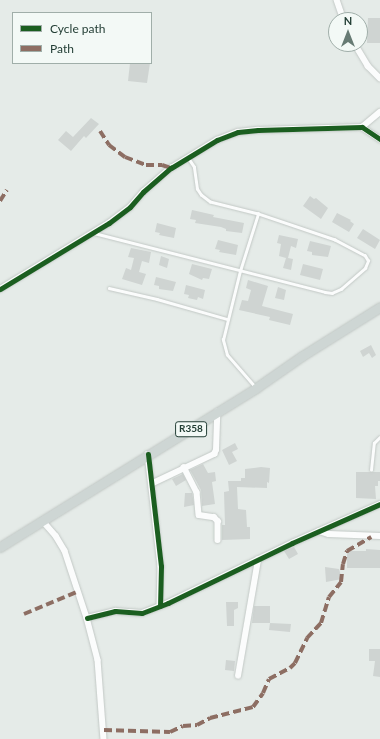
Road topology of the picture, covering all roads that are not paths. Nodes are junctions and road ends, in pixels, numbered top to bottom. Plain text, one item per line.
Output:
1 (337, 0) edge
2 (341, 12) edge
3 (360, 52) edge
4 (379, 76) edge
5 (380, 112) edge
6 (362, 127) junction
7 (380, 139) edge
8 (188, 158) junction
9 (258, 214) junction
10 (94, 233) junction
11 (240, 271) junction
12 (109, 288) dead end
13 (0, 289) edge
14 (380, 307) edge
15 (227, 318) junction
16 (256, 388) junction
17 (217, 412) junction
18 (380, 437) edge
19 (148, 454) junction
20 (184, 467) junction
21 (371, 470) dead end
22 (153, 483) junction
23 (380, 504) edge
24 (43, 521) junction
25 (319, 531) junction
26 (380, 536) edge
27 (218, 540) dead end
28 (0, 547) edge
29 (258, 560) junction
30 (160, 606) junction
31 (87, 618) junction
32 (238, 676) dead end
33 (104, 739) edge

1 - 2 street
3 - 4 street
5 - 6 street
6 - 7 street
6 - 8 street
8 - 9 lane
8 - 10 street
9 - 11 lane
9 - 11 lane
10 - 11 lane
10 - 13 street
11 - 15 lane
12 - 15 lane
14 - 16 main road, R358
15 - 16 lane
16 - 17 main road, R358
17 - 19 main road, R358
17 - 20 street
18 - 21 lane
19 - 22 street
19 - 24 main road, R358
20 - 22 street
20 - 27 street
22 - 30 street
23 - 25 street
24 - 28 main road, R358
24 - 31 street
25 - 26 street
25 - 29 street
29 - 30 street
29 - 32 street
30 - 31 street
31 - 33 street

